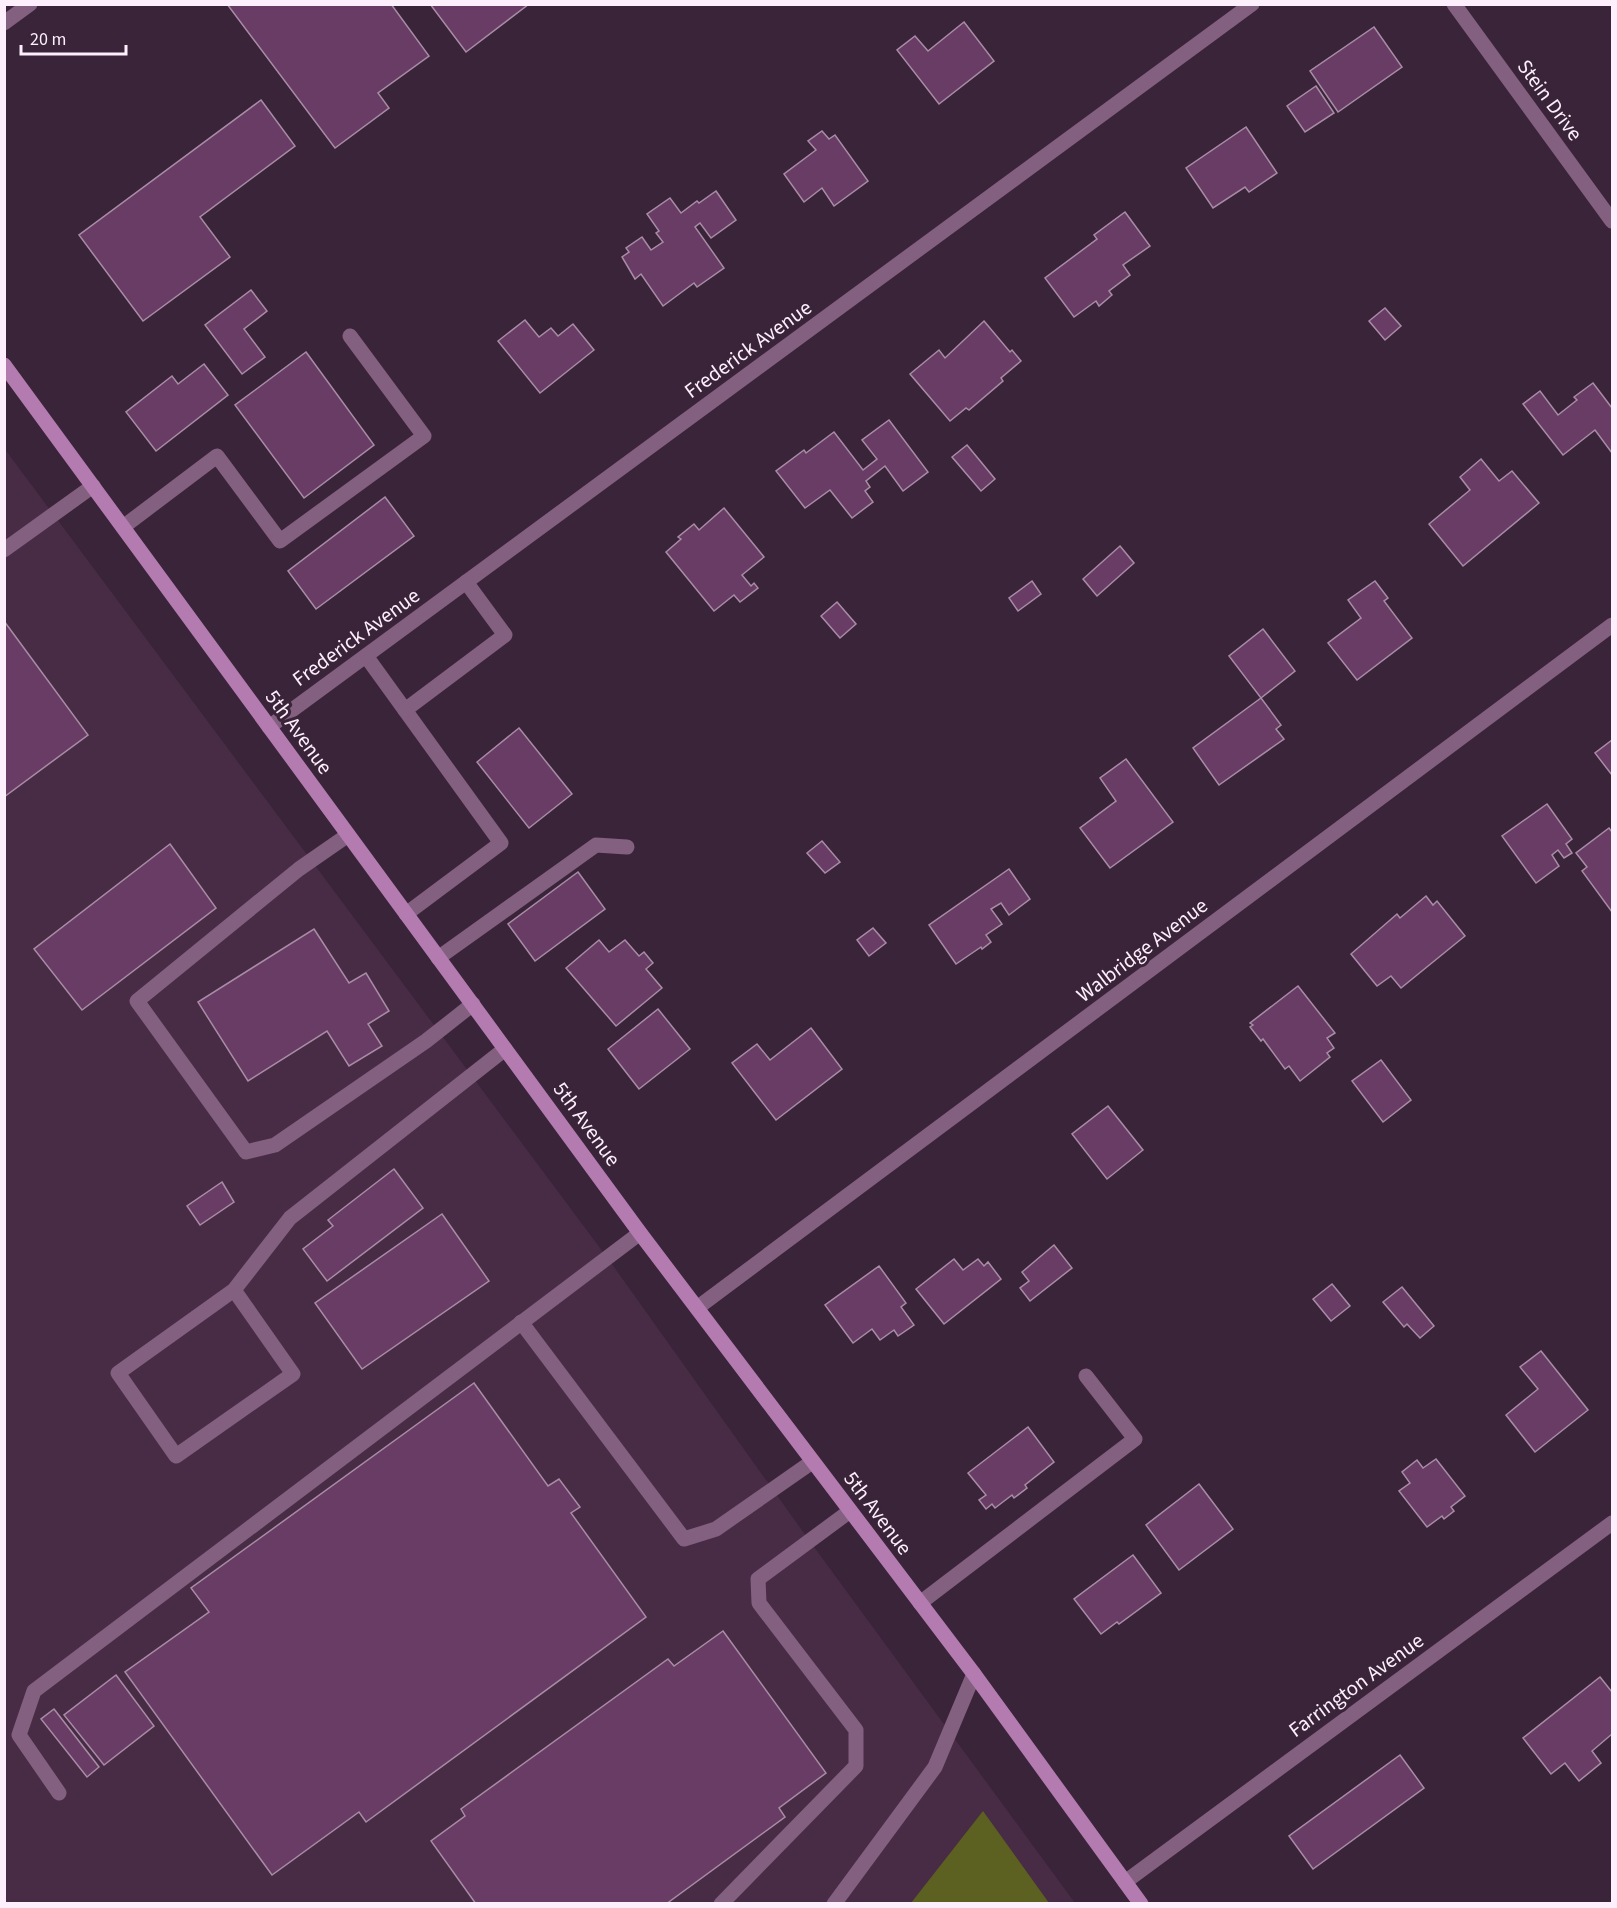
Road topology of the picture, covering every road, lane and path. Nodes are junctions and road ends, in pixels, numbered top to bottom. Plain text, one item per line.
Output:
1 (30, 4) edge
2 (1252, 4) edge
3 (1454, 4) edge
4 (4, 23) edge
5 (1612, 221) edge
6 (350, 336) dead end
7 (4, 365) edge
8 (93, 486) junction
9 (123, 527) junction
10 (4, 550) edge
11 (466, 582) junction
12 (1612, 625) edge
13 (366, 656) junction
14 (405, 710) junction
15 (269, 727) junction
16 (348, 835) junction
17 (627, 847) dead end
18 (406, 914) junction
19 (438, 958) junction
20 (473, 1005) junction
21 (505, 1049) junction
22 (640, 1233) junction
23 (234, 1290) junction
24 (697, 1308) junction
25 (521, 1322) junction
26 (1086, 1376) dead end
27 (812, 1462) junction
28 (850, 1511) junction
29 (1612, 1523) edge
30 (920, 1603) junction
31 (974, 1674) junction
32 (59, 1792) dead end
33 (1125, 1882) junction
34 (722, 1904) edge
35 (834, 1904) edge
36 (1141, 1904) edge

1 - 4 street
2 - 11 street, Frederick Avenue
3 - 5 street, Stein Drive
6 - 9 street
7 - 8 main road, 5th Avenue
8 - 9 main road, 5th Avenue
8 - 10 street
9 - 15 main road, 5th Avenue
11 - 13 street, Frederick Avenue
11 - 14 street
12 - 24 street, Walbridge Avenue
13 - 14 street
13 - 15 street, Frederick Avenue
14 - 18 street
15 - 16 main road, 5th Avenue
16 - 18 main road, 5th Avenue
16 - 20 street
17 - 19 street
18 - 19 main road, 5th Avenue
19 - 20 main road, 5th Avenue
20 - 21 main road, 5th Avenue
21 - 22 main road, 5th Avenue
21 - 23 street
22 - 24 main road, 5th Avenue
22 - 25 street
23 - 23 street
24 - 27 main road, 5th Avenue
25 - 27 street
25 - 32 street
26 - 30 street
27 - 28 main road, 5th Avenue
28 - 30 main road, 5th Avenue
28 - 34 street
29 - 33 street, Farrington Avenue
30 - 31 main road, 5th Avenue
31 - 33 main road, 5th Avenue
31 - 35 street
33 - 36 main road, 5th Avenue

